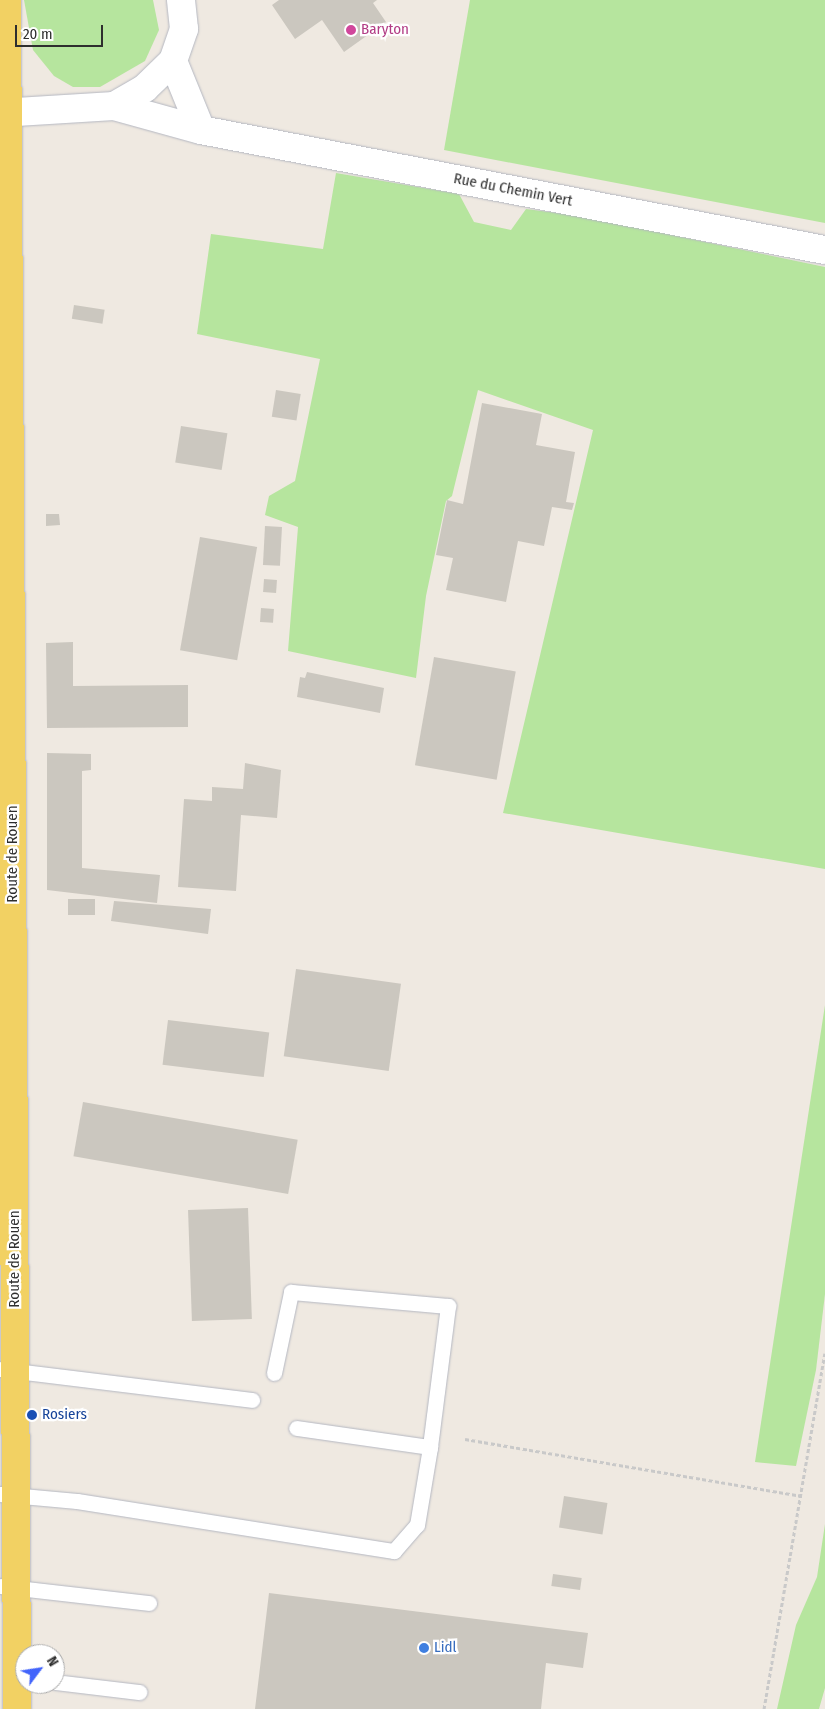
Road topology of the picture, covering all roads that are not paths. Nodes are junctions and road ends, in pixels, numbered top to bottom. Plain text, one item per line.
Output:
1 (7, 0) edge
2 (181, 0) edge
3 (173, 61) junction
4 (114, 106) junction
5 (5, 113) edge
6 (201, 130) junction
7 (825, 250) edge
8 (6, 414) edge
9 (6, 659) edge
10 (7, 1013) edge
11 (7, 1229) edge
12 (8, 1369) edge
13 (274, 1373) dead end
14 (252, 1400) dead end
15 (296, 1428) dead end
16 (430, 1447) junction
17 (8, 1495) edge
18 (8, 1522) edge
19 (8, 1587) edge
20 (150, 1603) dead end
21 (14, 1678) edge
22 (65, 1683) edge
23 (139, 1692) dead end
24 (17, 1709) edge

1 - 5 main road, Route de Rouen
2 - 3 street
3 - 4 street
3 - 6 street
4 - 5 street, Rue du Chemin Vert
4 - 6 street, Rue du Chemin Vert
5 - 8 main road, Route de Rouen
6 - 7 street, Rue du Chemin Vert
8 - 9 main road, Route de Rouen
9 - 10 main road, Route de Rouen
10 - 11 main road, Route de Rouen
11 - 12 main road, Route de Rouen
12 - 14 lane
12 - 17 main road, Route de Rouen
13 - 16 lane
15 - 16 lane
16 - 17 lane
17 - 18 main road, Route de Rouen
18 - 19 main road, Route de Rouen
19 - 20 lane
19 - 21 main road, Route de Rouen
21 - 24 main road, Route de Rouen
22 - 23 lane

